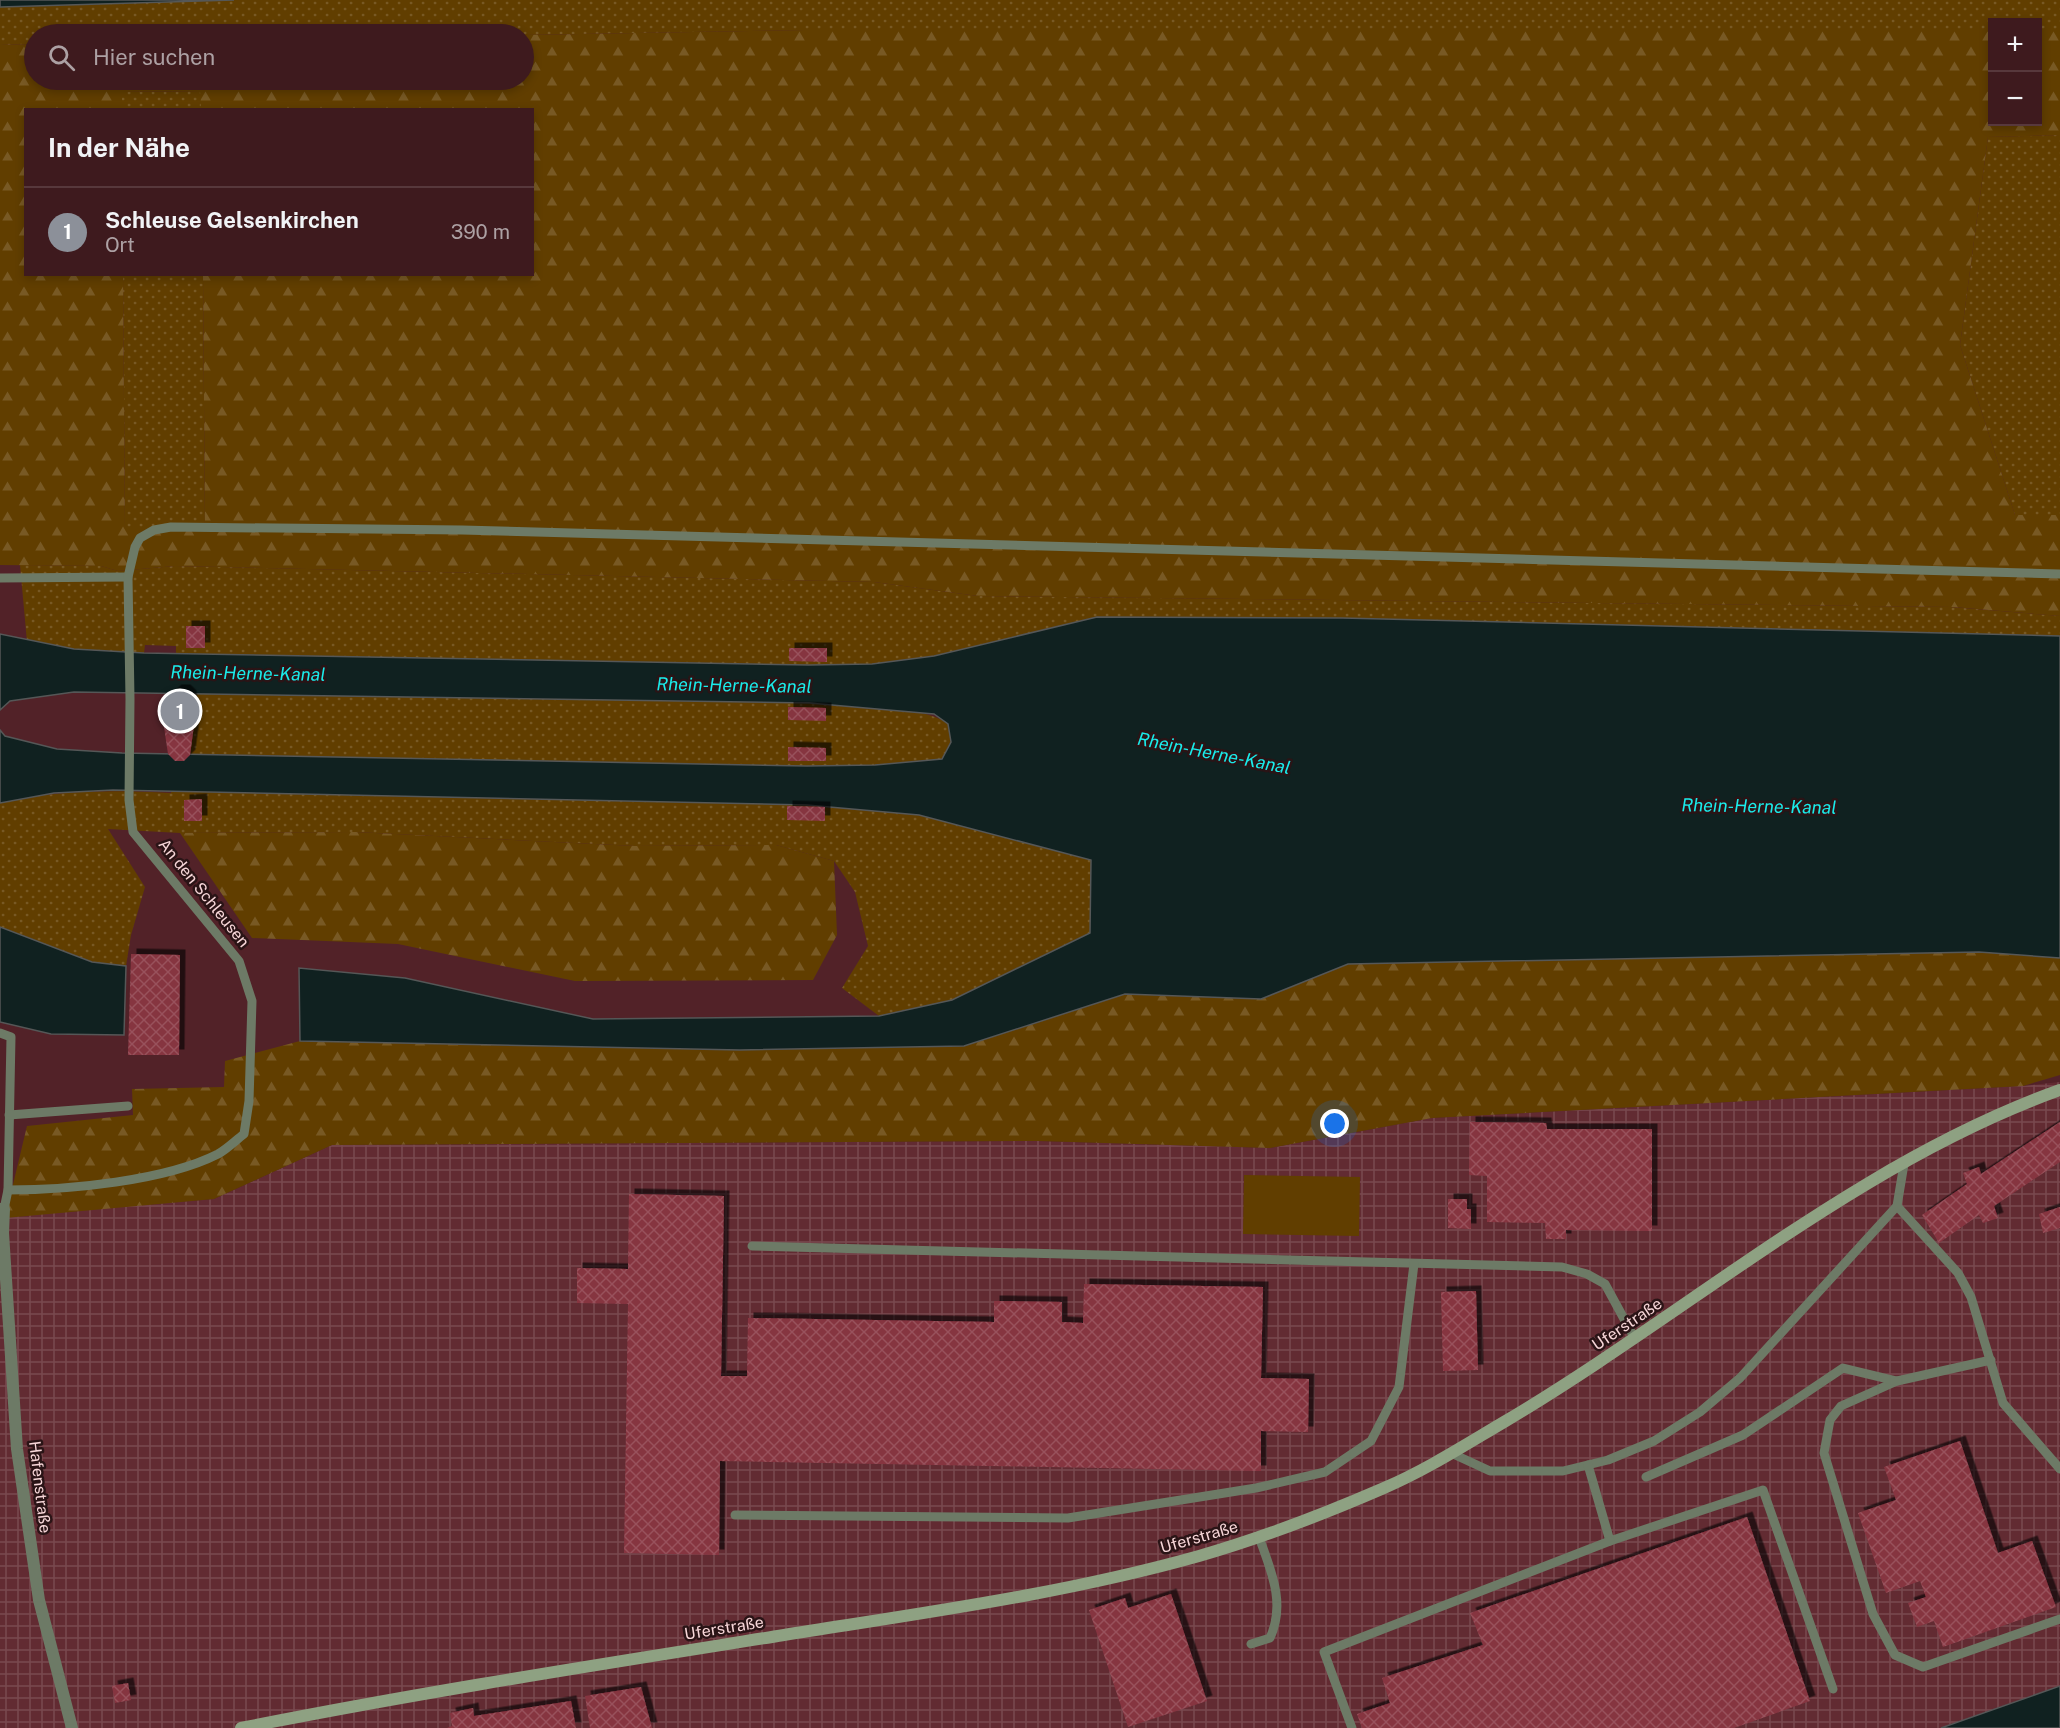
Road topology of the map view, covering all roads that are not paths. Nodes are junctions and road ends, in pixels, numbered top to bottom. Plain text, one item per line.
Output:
1 (2060, 574) edge
2 (128, 577) junction
3 (0, 578) edge
4 (0, 1033) edge
5 (2060, 1090) edge
6 (128, 1106) dead end
7 (9, 1115) junction
8 (1904, 1164) junction
9 (8, 1190) junction
10 (1897, 1206) junction
11 (2, 1209) edge
12 (752, 1246) dead end
13 (1414, 1264) junction
14 (1635, 1339) junction
15 (1991, 1360) junction
16 (1897, 1381) junction
17 (1451, 1453) junction
18 (1588, 1465) junction
19 (2059, 1469) edge
20 (1646, 1478) dead end
21 (2060, 1480) edge
22 (735, 1515) dead end
23 (1259, 1537) junction
24 (1610, 1541) junction
25 (2060, 1619) edge
26 (1251, 1644) dead end
27 (1833, 1689) dead end
28 (72, 1728) edge
29 (241, 1728) edge
30 (1352, 1728) edge

1 - 2 lane, An den Schleusen
2 - 3 lane
2 - 9 lane, An den Schleusen
4 - 7 lane
5 - 8 main road, Uferstraße
6 - 7 lane
7 - 9 lane
8 - 10 lane
8 - 14 main road, Uferstraße
9 - 11 lane
10 - 15 lane
10 - 18 lane
11 - 28 street, Hafenstraße
12 - 13 lane
13 - 14 lane
13 - 22 lane
14 - 17 main road, Uferstraße
15 - 16 lane
15 - 19 lane
16 - 20 lane
16 - 25 lane
17 - 18 lane
17 - 23 main road, Uferstraße
18 - 24 lane
19 - 21 lane
23 - 26 lane
23 - 29 main road, Uferstraße
24 - 27 lane
24 - 30 lane

